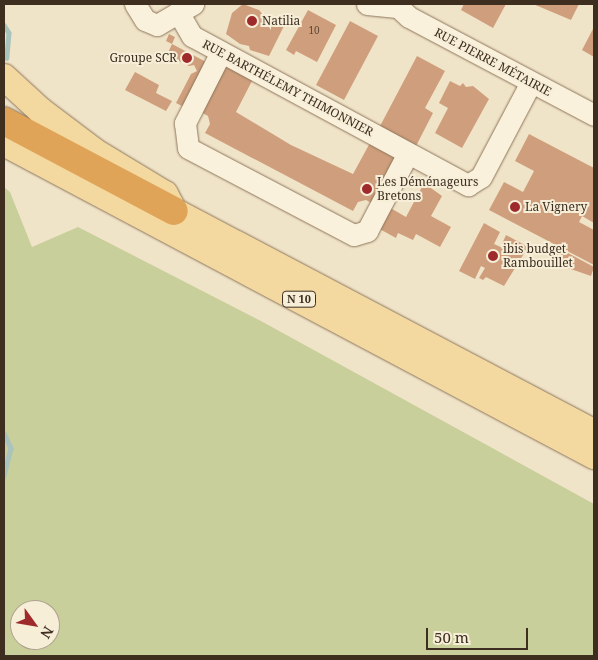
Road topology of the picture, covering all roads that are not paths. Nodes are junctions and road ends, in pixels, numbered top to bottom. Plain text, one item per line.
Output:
1 (135, 4) edge
2 (367, 4) edge
3 (396, 5) edge
4 (186, 8) edge
5 (221, 52) junction
6 (4, 77) edge
7 (531, 82) junction
8 (594, 115) edge
9 (4, 122) edge
10 (4, 143) edge
11 (408, 153) junction
12 (174, 212) junction
13 (594, 432) edge
14 (594, 456) edge

1 - 4 street, RUE BARTHÉLEMY THIMONNIER
2 - 3 street
3 - 7 street, RUE PIERRE MÉTAIRIE
4 - 5 street, RUE BARTHÉLEMY THIMONNIER
5 - 11 street, RUE BARTHÉLEMY THIMONNIER
5 - 11 street
6 - 12 main road
7 - 8 street, RUE PIERRE MÉTAIRIE
7 - 11 street, RUE BARTHÉLEMY THIMONNIER
9 - 12 highway, N 10
10 - 14 main road, N 10
12 - 13 main road, N 10

